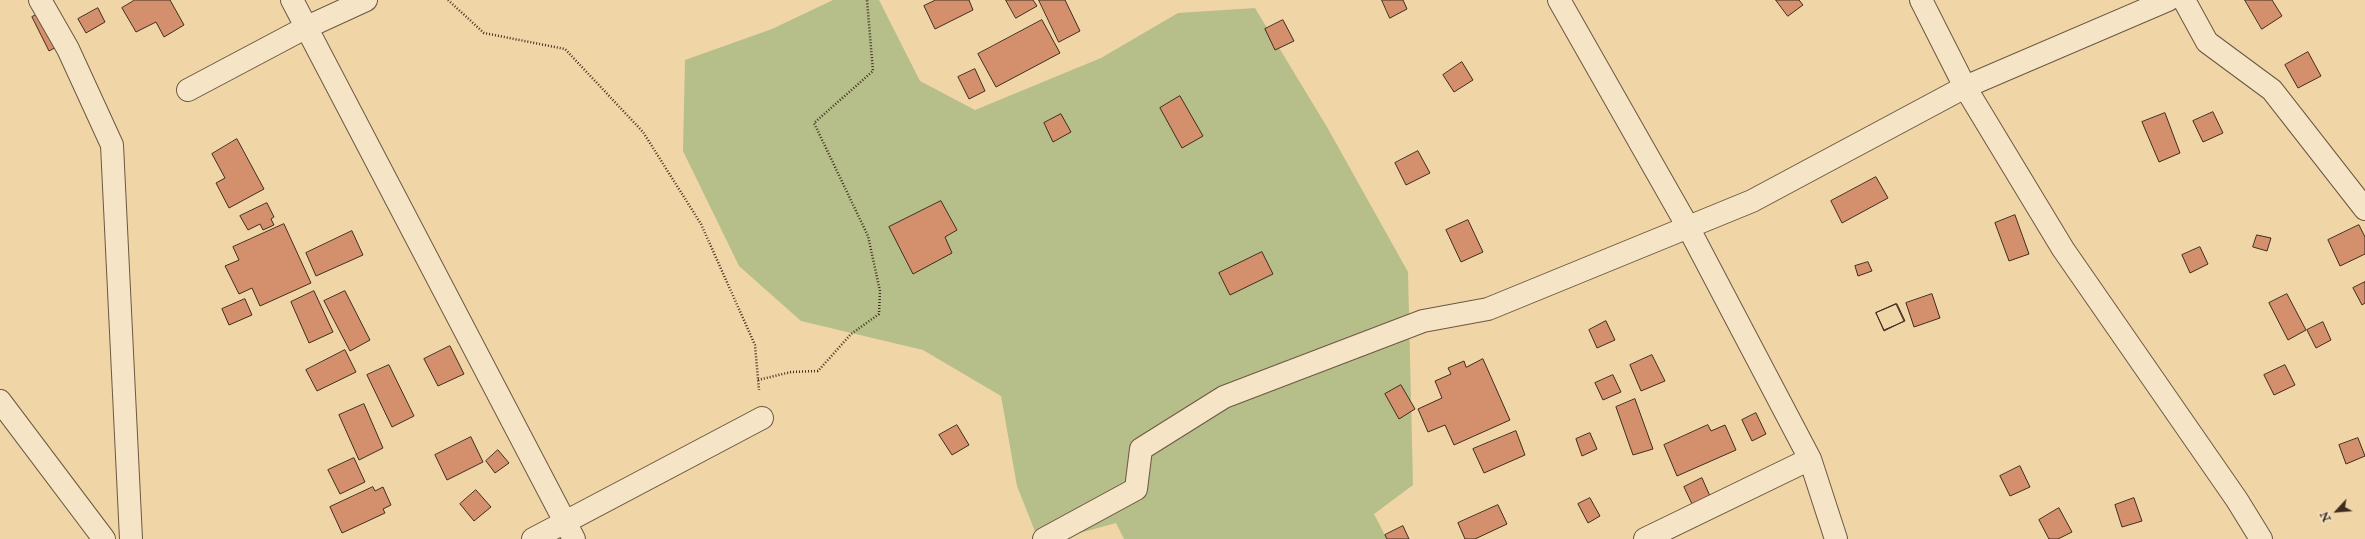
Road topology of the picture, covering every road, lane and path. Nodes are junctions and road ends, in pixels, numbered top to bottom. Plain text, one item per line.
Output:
1 (40, 0) edge
2 (292, 0) edge
3 (366, 0) edge
4 (448, 0) edge
5 (867, 0) edge
6 (1559, 0) edge
7 (1921, 0) edge
8 (2168, 0) edge
9 (2184, 0) edge
10 (305, 28) junction
11 (1965, 87) junction
12 (188, 90) dead end
13 (2365, 209) edge
14 (1688, 227) junction
15 (758, 380) junction
16 (0, 401) edge
17 (762, 418) joint
18 (1810, 459) junction
19 (104, 539) edge
20 (130, 539) edge
21 (533, 539) edge
22 (574, 539) edge
23 (1044, 539) edge
24 (1645, 539) edge
25 (1836, 539) edge
26 (2261, 539) edge

1 - 20 street
2 - 10 street
3 - 10 street
4 - 15 path
5 - 15 path
6 - 14 street
7 - 11 street
8 - 11 street
9 - 13 street
10 - 12 street
10 - 22 street
11 - 14 street
11 - 26 street
14 - 18 street
14 - 23 street
15 - 17 path
16 - 19 street
17 - 21 street
18 - 24 street
18 - 25 street

